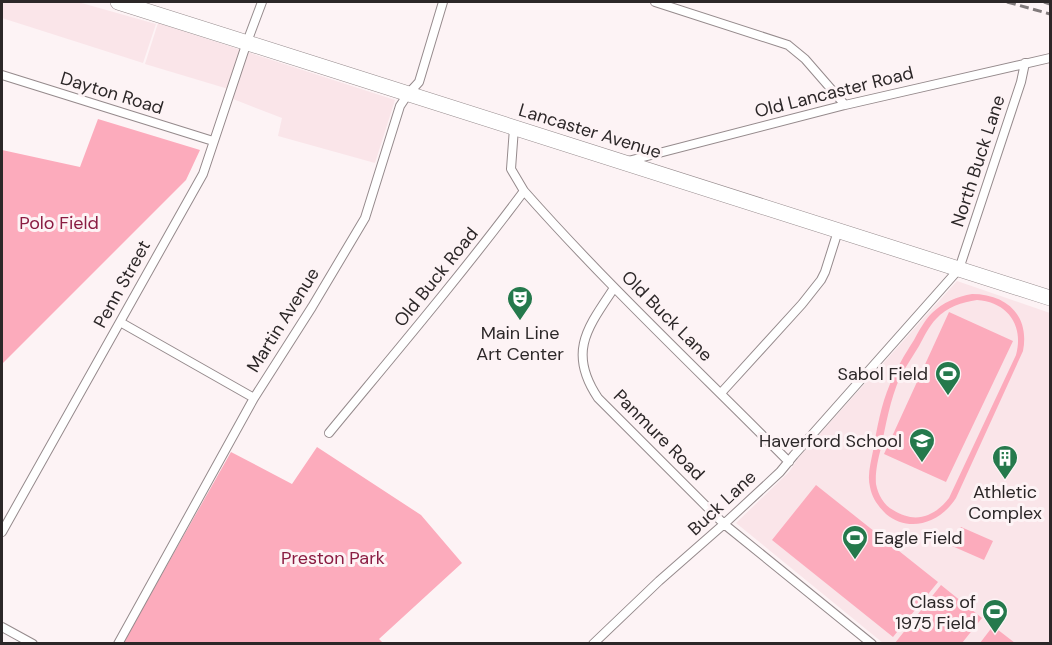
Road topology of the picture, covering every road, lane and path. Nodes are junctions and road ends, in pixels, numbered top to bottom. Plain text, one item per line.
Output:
1 (118, 2) edge
2 (262, 2) edge
3 (443, 2) edge
4 (656, 2) edge
5 (247, 42) junction
6 (1050, 58) edge
7 (1025, 63) junction
8 (2, 75) edge
9 (408, 94) junction
10 (845, 105) junction
11 (514, 128) junction
12 (213, 141) junction
13 (626, 162) junction
14 (524, 191) junction
15 (838, 231) junction
16 (959, 269) junction
17 (614, 288) junction
18 (1050, 298) edge
19 (120, 322) junction
20 (721, 393) junction
21 (254, 398) junction
22 (329, 433) dead end
23 (789, 462) junction
24 (724, 524) junction
25 (2, 532) edge
26 (2, 627) edge
27 (33, 644) edge
28 (118, 644) edge
29 (593, 644) edge
30 (873, 644) edge

1 - 5 highway, Lancaster Avenue
2 - 5 street, Penn Street
3 - 9 street, Martin Avenue
4 - 10 street
5 - 9 highway, Lancaster Avenue
5 - 12 street, Penn Street
6 - 7 street, Old Lancaster Road
7 - 10 street, Old Lancaster Road
7 - 16 street, North Buck Lane
8 - 12 street, Dayton Road
9 - 11 highway, Lancaster Avenue
9 - 21 street, Martin Avenue
10 - 13 street, Old Lancaster Road
11 - 13 highway, Lancaster Avenue
11 - 14 street
12 - 19 street, Penn Street
13 - 15 highway, Lancaster Avenue
14 - 17 street, Old Buck Lane
14 - 22 street, Old Buck Road
15 - 16 highway, Lancaster Avenue
15 - 20 street
16 - 18 highway, Lancaster Avenue
16 - 23 street, Buck Lane
17 - 20 street, Old Buck Lane
17 - 24 street, Panmure Road
19 - 21 street
19 - 25 street, Penn Street
20 - 23 street, Old Buck Lane
21 - 28 street, Martin Avenue
23 - 24 street, Buck Lane
24 - 29 street, Buck Lane
24 - 30 street, Panmure Road
26 - 27 street

